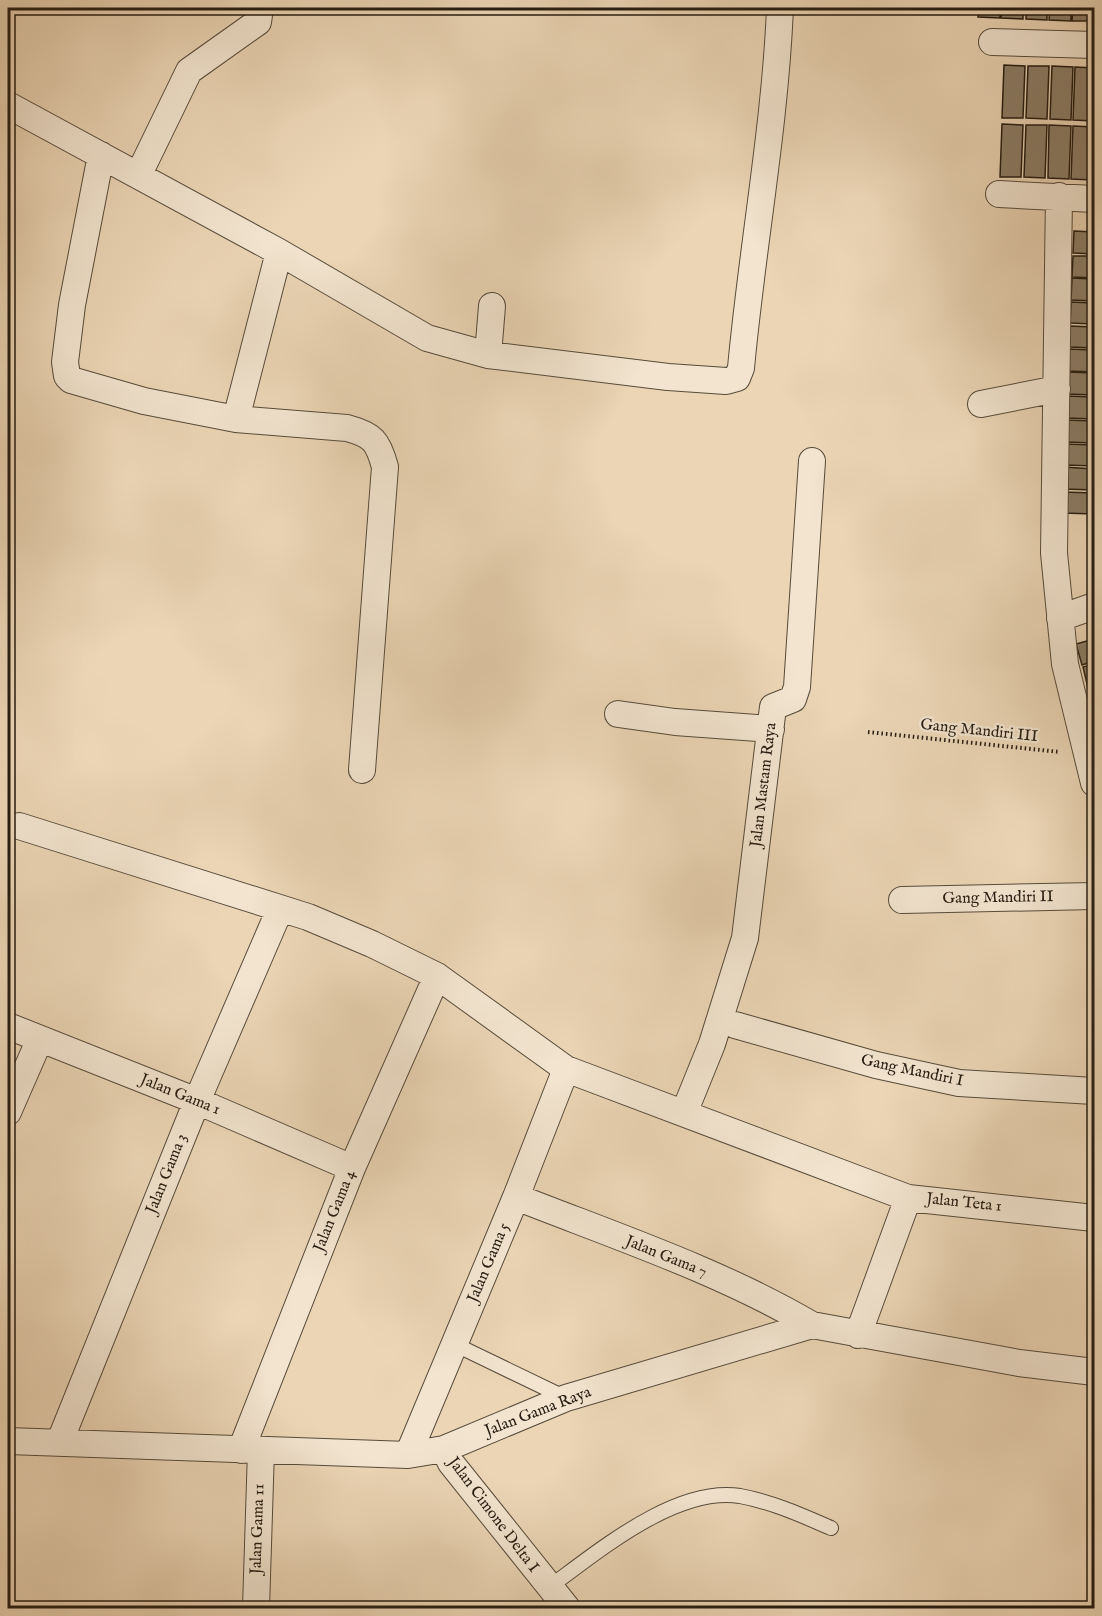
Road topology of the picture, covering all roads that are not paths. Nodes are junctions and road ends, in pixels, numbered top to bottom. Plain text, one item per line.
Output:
1 (260, 8) edge
2 (780, 8) edge
3 (992, 42) dead end
4 (1095, 45) edge
5 (8, 105) edge
6 (101, 155) junction
7 (139, 174) junction
8 (999, 194) dead end
9 (1059, 196) junction
10 (1095, 199) edge
11 (279, 252) junction
12 (492, 306) dead end
13 (489, 355) junction
14 (1057, 389) junction
15 (981, 404) dead end
16 (236, 419) junction
17 (812, 461) dead end
18 (1095, 606) edge
19 (1060, 618) junction
20 (618, 714) dead end
21 (771, 729) junction
22 (1091, 749) edge
23 (362, 770) dead end
24 (1095, 783) edge
25 (19, 826) dead end
26 (1095, 896) edge
27 (902, 900) dead end
28 (280, 909) junction
29 (437, 976) junction
30 (735, 1025) dead end
31 (8, 1026) edge
32 (39, 1041) junction
33 (566, 1069) junction
34 (1095, 1091) edge
35 (197, 1101) junction
36 (8, 1112) edge
37 (684, 1113) junction
38 (352, 1168) junction
39 (516, 1197) junction
40 (908, 1198) junction
41 (1095, 1218) edge
42 (812, 1325) junction
43 (858, 1335) junction
44 (454, 1344) junction
45 (1095, 1372) edge
46 (566, 1398) junction
47 (8, 1441) edge
48 (60, 1441) junction
49 (251, 1450) junction
50 (408, 1455) junction
51 (447, 1456) junction
52 (831, 1528) dead end
53 (548, 1588) junction
54 (255, 1608) edge
55 (567, 1608) edge

1 - 7 street
2 - 13 street
3 - 4 street
5 - 6 street
6 - 7 street
6 - 16 street
7 - 11 street
8 - 9 street
9 - 10 street
9 - 14 street
11 - 13 street
11 - 16 street
12 - 13 street
14 - 15 street
14 - 19 street
16 - 23 street
17 - 21 street, Jalan Mastam Raya
18 - 19 street
19 - 22 street
20 - 21 street
21 - 37 street, Jalan Mastam Raya
22 - 24 street
25 - 28 street
26 - 27 street, Gang Mandiri II
28 - 29 street
28 - 35 street, Jalan Gama 3
29 - 33 street
29 - 38 street, Jalan Gama 4
30 - 34 street, Gang Mandiri I
31 - 32 street, Jalan Gama 1
32 - 35 street, Jalan Gama 1
32 - 36 street
33 - 37 street
33 - 39 street, Jalan Gama 5
35 - 38 street, Jalan Gama 1
35 - 48 street, Jalan Gama 3
37 - 40 street
38 - 49 street, Jalan Gama 4
39 - 42 street, Jalan Gama 7
39 - 44 street, Jalan Gama 5
40 - 41 street, Jalan Teta 1
40 - 43 street, Jalan Teta 1
42 - 43 street, Jalan Gama Raya
42 - 46 street, Jalan Gama Raya
43 - 45 street, Jalan Gama Raya
44 - 46 lane
44 - 50 street, Jalan Gama 5
46 - 51 street, Jalan Gama Raya
47 - 48 street, Jalan Gama Raya
48 - 49 street, Jalan Gama Raya
49 - 50 street, Jalan Gama Raya
49 - 54 street, Jalan Gama 11
50 - 51 street, Jalan Gama Raya
51 - 53 street, Jalan Cimone Delta I
52 - 53 lane
53 - 55 street, Jalan Cimone Delta I

